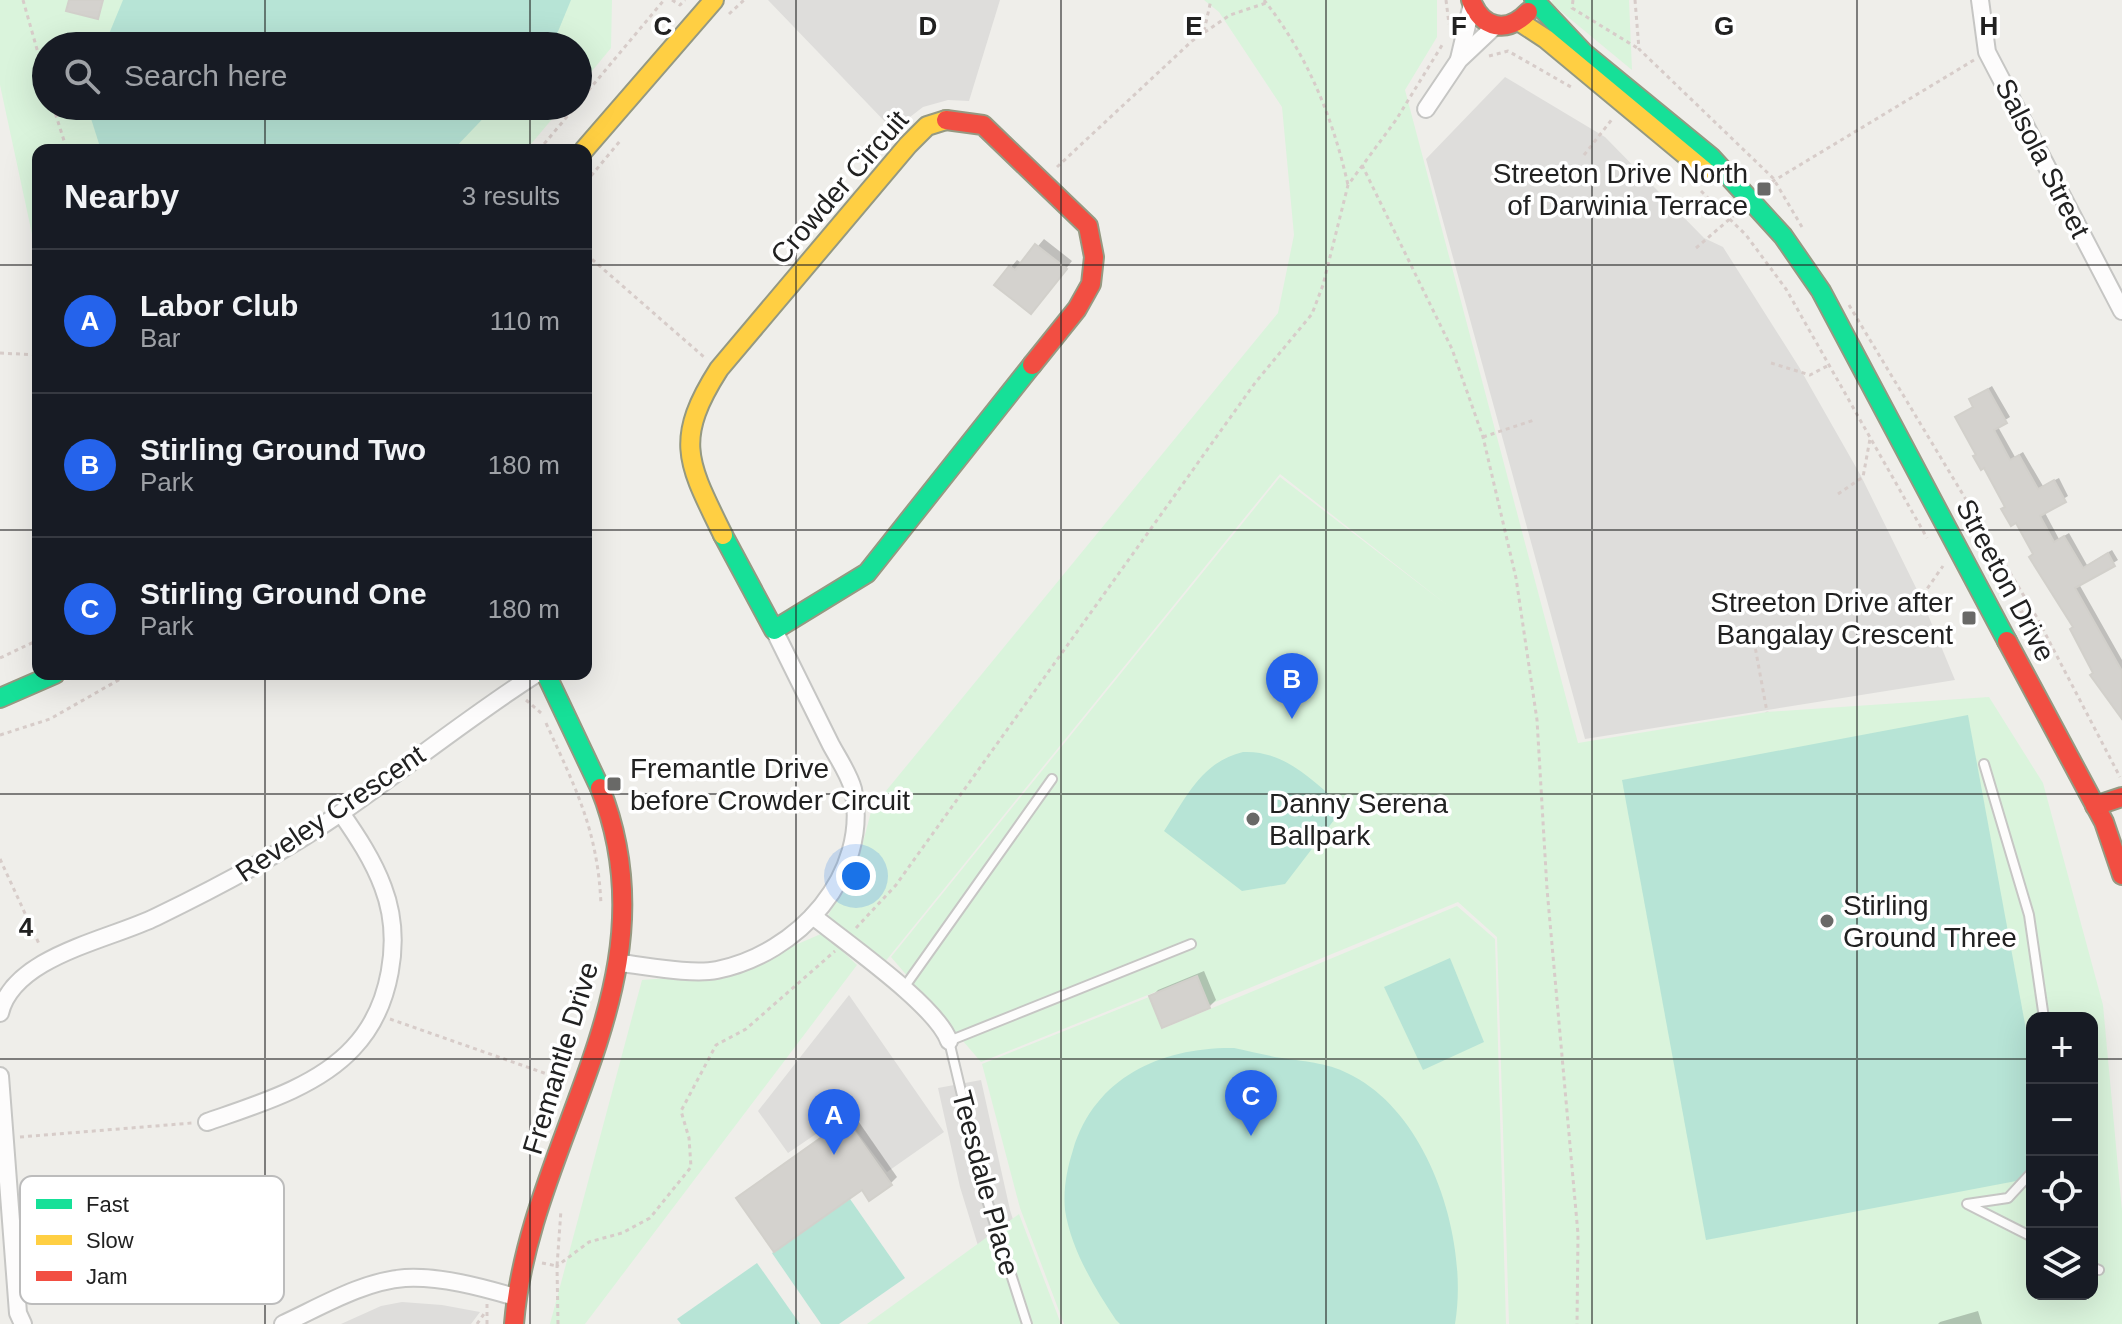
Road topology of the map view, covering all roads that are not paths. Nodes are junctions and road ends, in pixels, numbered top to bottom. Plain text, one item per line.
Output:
1 (714, 0) edge
2 (1533, 0) edge
3 (1980, 0) edge
4 (1472, 2) edge
5 (1520, 22) junction
6 (1494, 27) junction
7 (1459, 60) junction
8 (1426, 109) dead end
9 (589, 144) edge
10 (2122, 311) edge
11 (1831, 316) junction
12 (774, 630) junction
13 (41, 680) edge
14 (527, 680) edge
15 (549, 680) edge
16 (0, 698) edge
17 (1984, 764) dead end
18 (1052, 779) dead end
19 (2122, 797) edge
20 (341, 813) junction
21 (2100, 814) junction
22 (2122, 816) edge
23 (2122, 875) edge
24 (813, 916) junction
25 (1191, 944) dead end
26 (620, 963) junction
27 (903, 989) junction
28 (2043, 1012) edge
29 (0, 1013) edge
30 (949, 1041) junction
31 (0, 1076) edge
32 (207, 1122) road end
33 (2026, 1178) edge
34 (2026, 1234) edge
35 (515, 1297) junction
36 (23, 1324) edge
37 (283, 1324) edge
38 (514, 1324) edge
39 (1027, 1324) edge

1 - 9 street
2 - 5 street
2 - 11 street, Streeton Drive
3 - 10 street, Salsola Street
4 - 6 street
4 - 7 street
5 - 6 street
5 - 11 street, Streeton Drive
6 - 7 street
7 - 8 street
11 - 21 street, Streeton Drive
12 - 12 street, Crowder Circuit
12 - 24 street, Crowder Circuit
13 - 16 street
14 - 20 street, Reveley Crescent
15 - 26 street, Fremantle Drive
17 - 28 lane
18 - 27 lane
19 - 21 street
20 - 29 street, Reveley Crescent
20 - 32 street
21 - 22 street
21 - 23 street, Streeton Drive
24 - 26 street, Crowder Circuit
24 - 27 street, Teesdale Place
25 - 30 lane
26 - 35 street, Fremantle Drive
27 - 30 street, Teesdale Place
30 - 39 lane, Teesdale Place
31 - 36 street
33 - 34 lane
35 - 37 street
35 - 38 street, Fremantle Drive

